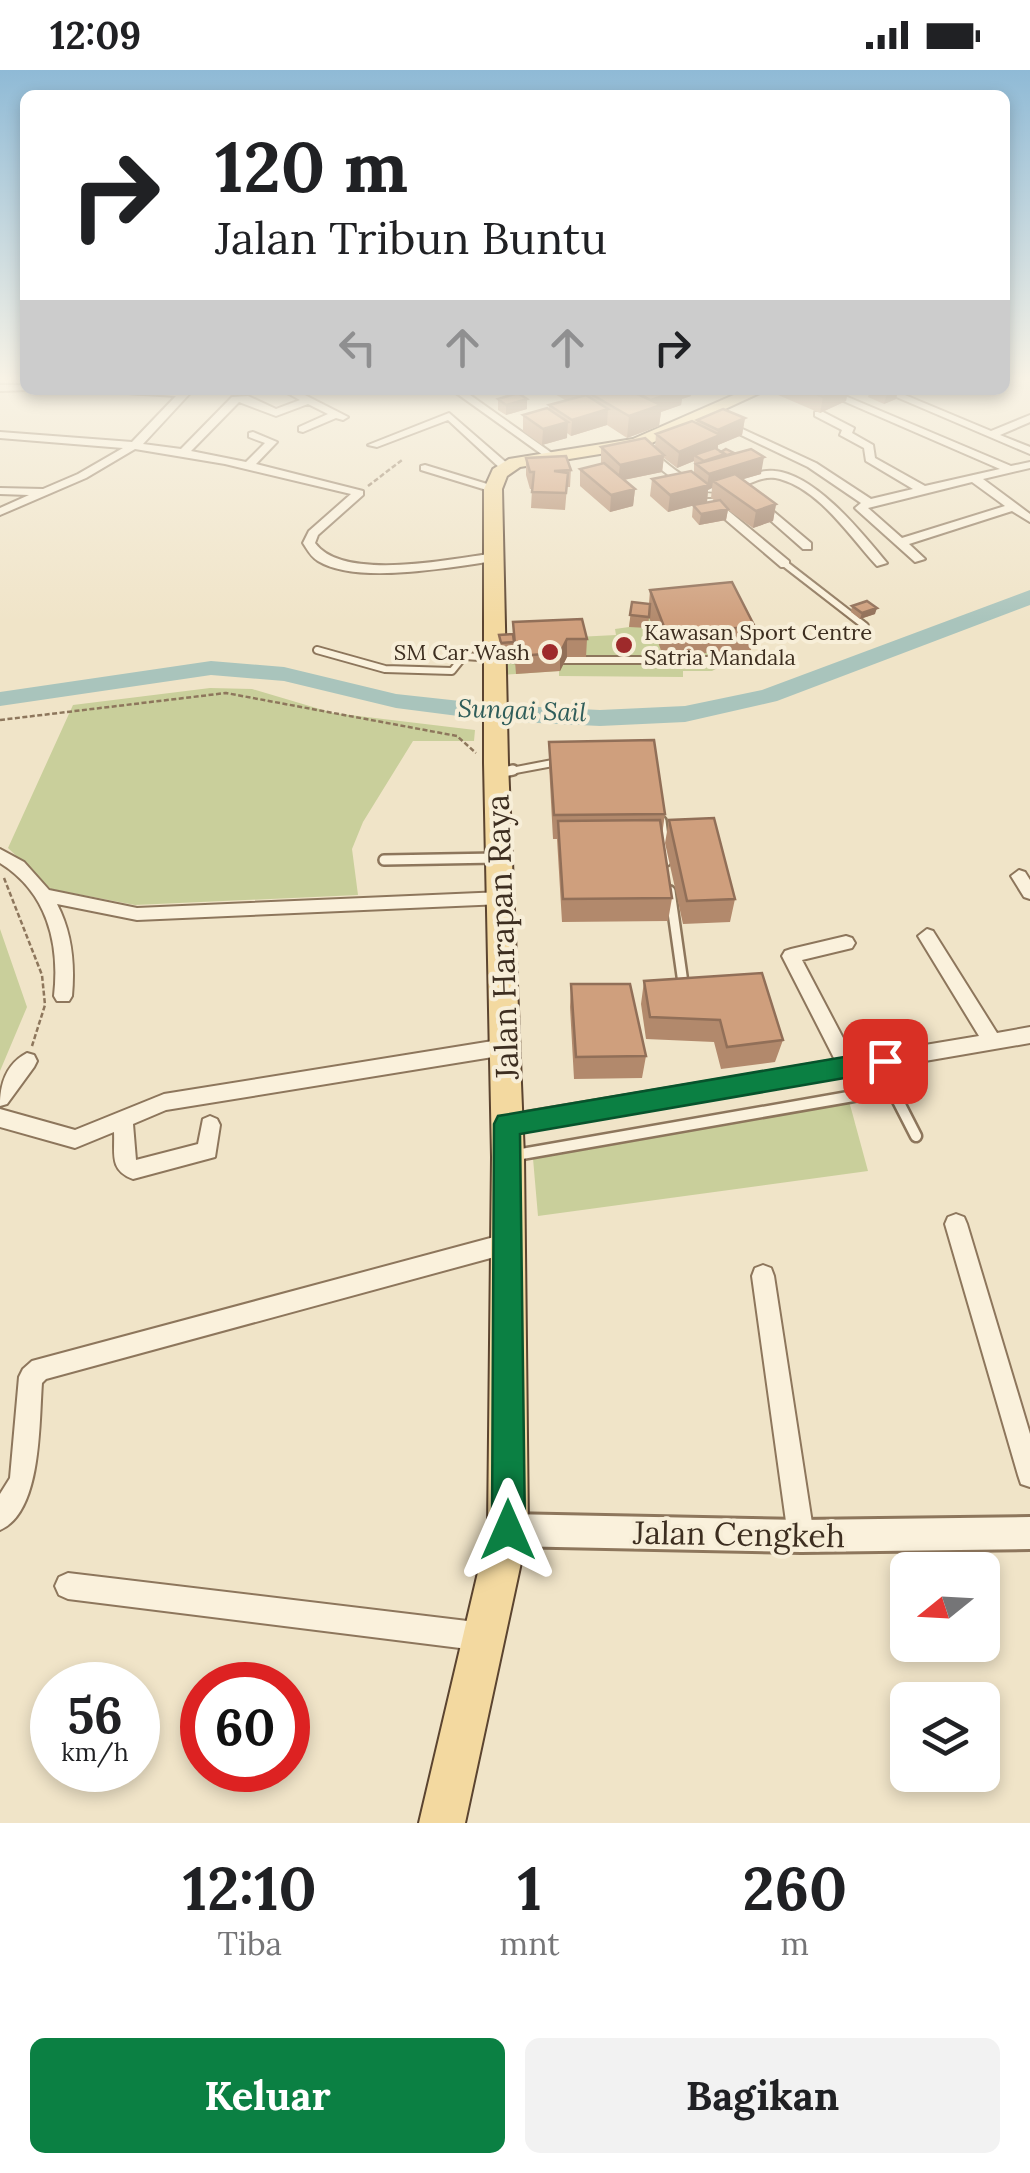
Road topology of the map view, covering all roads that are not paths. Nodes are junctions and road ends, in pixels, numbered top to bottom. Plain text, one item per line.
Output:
1 (109, 459) edge
2 (218, 459) edge
3 (255, 459) edge
4 (496, 459) edge
5 (539, 459) edge
6 (657, 459) edge
7 (796, 459) edge
8 (870, 459) edge
9 (985, 459) edge
10 (1030, 464) edge
11 (248, 466) junction
12 (505, 467) junction
13 (425, 468) dead end
14 (1009, 469) junction
15 (975, 479) junction
16 (732, 486) junction
17 (493, 488) junction
18 (921, 489) junction
19 (698, 491) junction
20 (0, 492) edge
21 (48, 492) junction
22 (869, 503) junction
23 (1014, 507) junction
24 (0, 512) edge
25 (1030, 519) edge
26 (902, 542) junction
27 (807, 546) dead end
28 (495, 558) junction
29 (919, 558) dead end
30 (881, 563) dead end
31 (785, 564) joint
32 (865, 626) dead end
33 (317, 650) dead end
34 (534, 660) edge
35 (554, 660) edge
36 (712, 660) dead end
37 (494, 666) junction
38 (566, 761) edge
39 (496, 768) junction
40 (659, 804) edge
41 (0, 855) edge
42 (500, 858) junction
43 (384, 860) dead end
44 (1019, 876) dead end
45 (1030, 893) edge
46 (44, 895) junction
47 (502, 898) junction
48 (927, 936) dead end
49 (846, 942) dead end
50 (684, 995) edge
51 (62, 996) dead end
52 (1030, 1035) edge
53 (992, 1040) junction
54 (505, 1047) junction
55 (27, 1061) road end
56 (849, 1068) junction
57 (0, 1098) edge
58 (0, 1118) edge
59 (123, 1119) junction
60 (210, 1125) dead end
61 (916, 1136) dead end
62 (508, 1141) junction
63 (956, 1224) dead end
64 (509, 1243) junction
65 (763, 1276) dead end
66 (1030, 1475) edge
67 (0, 1517) edge
68 (508, 1530) junction
69 (1030, 1534) edge
70 (801, 1536) junction
71 (68, 1586) dead end
72 (484, 1637) junction
73 (442, 1823) edge

1 - 21 street
2 - 11 street
3 - 11 street
4 - 12 street
5 - 12 main road
6 - 19 street
7 - 22 street
8 - 18 street
9 - 14 street
10 - 14 street
11 - 28 street
12 - 17 main road
13 - 17 street
14 - 15 street
15 - 18 street
15 - 23 street
16 - 19 street
16 - 27 street
16 - 30 street
17 - 28 main road
18 - 22 street
19 - 31 street
20 - 21 street
21 - 24 street
22 - 26 street
23 - 25 street
23 - 26 street
26 - 29 street
28 - 37 main road
31 - 32 lane
33 - 37 lane
34 - 37 lane
35 - 36 lane
37 - 39 main road, Jalan Harapan Raya
38 - 39 lane
39 - 42 main road, Jalan Harapan Raya
40 - 50 lane
41 - 46 street
42 - 43 lane
42 - 47 main road, Jalan Harapan Raya
44 - 45 street
46 - 47 street
46 - 51 street
47 - 54 main road, Jalan Harapan Raya
48 - 53 street
49 - 56 street
52 - 53 street
53 - 56 street
54 - 59 street
54 - 62 main road, Jalan Harapan Raya
55 - 57 street
56 - 62 street
58 - 59 street
59 - 60 street
61 - 62 lane
62 - 64 main road, Jalan Harapan Raya
63 - 66 street
64 - 67 street
64 - 68 main road, Jalan Harapan Raya
65 - 70 street
68 - 70 street, Jalan Cengkeh
68 - 72 main road, Jalan Harapan Raya
69 - 70 street, Jalan Cengkeh
71 - 72 street
72 - 73 main road, Jalan Harapan Raya

